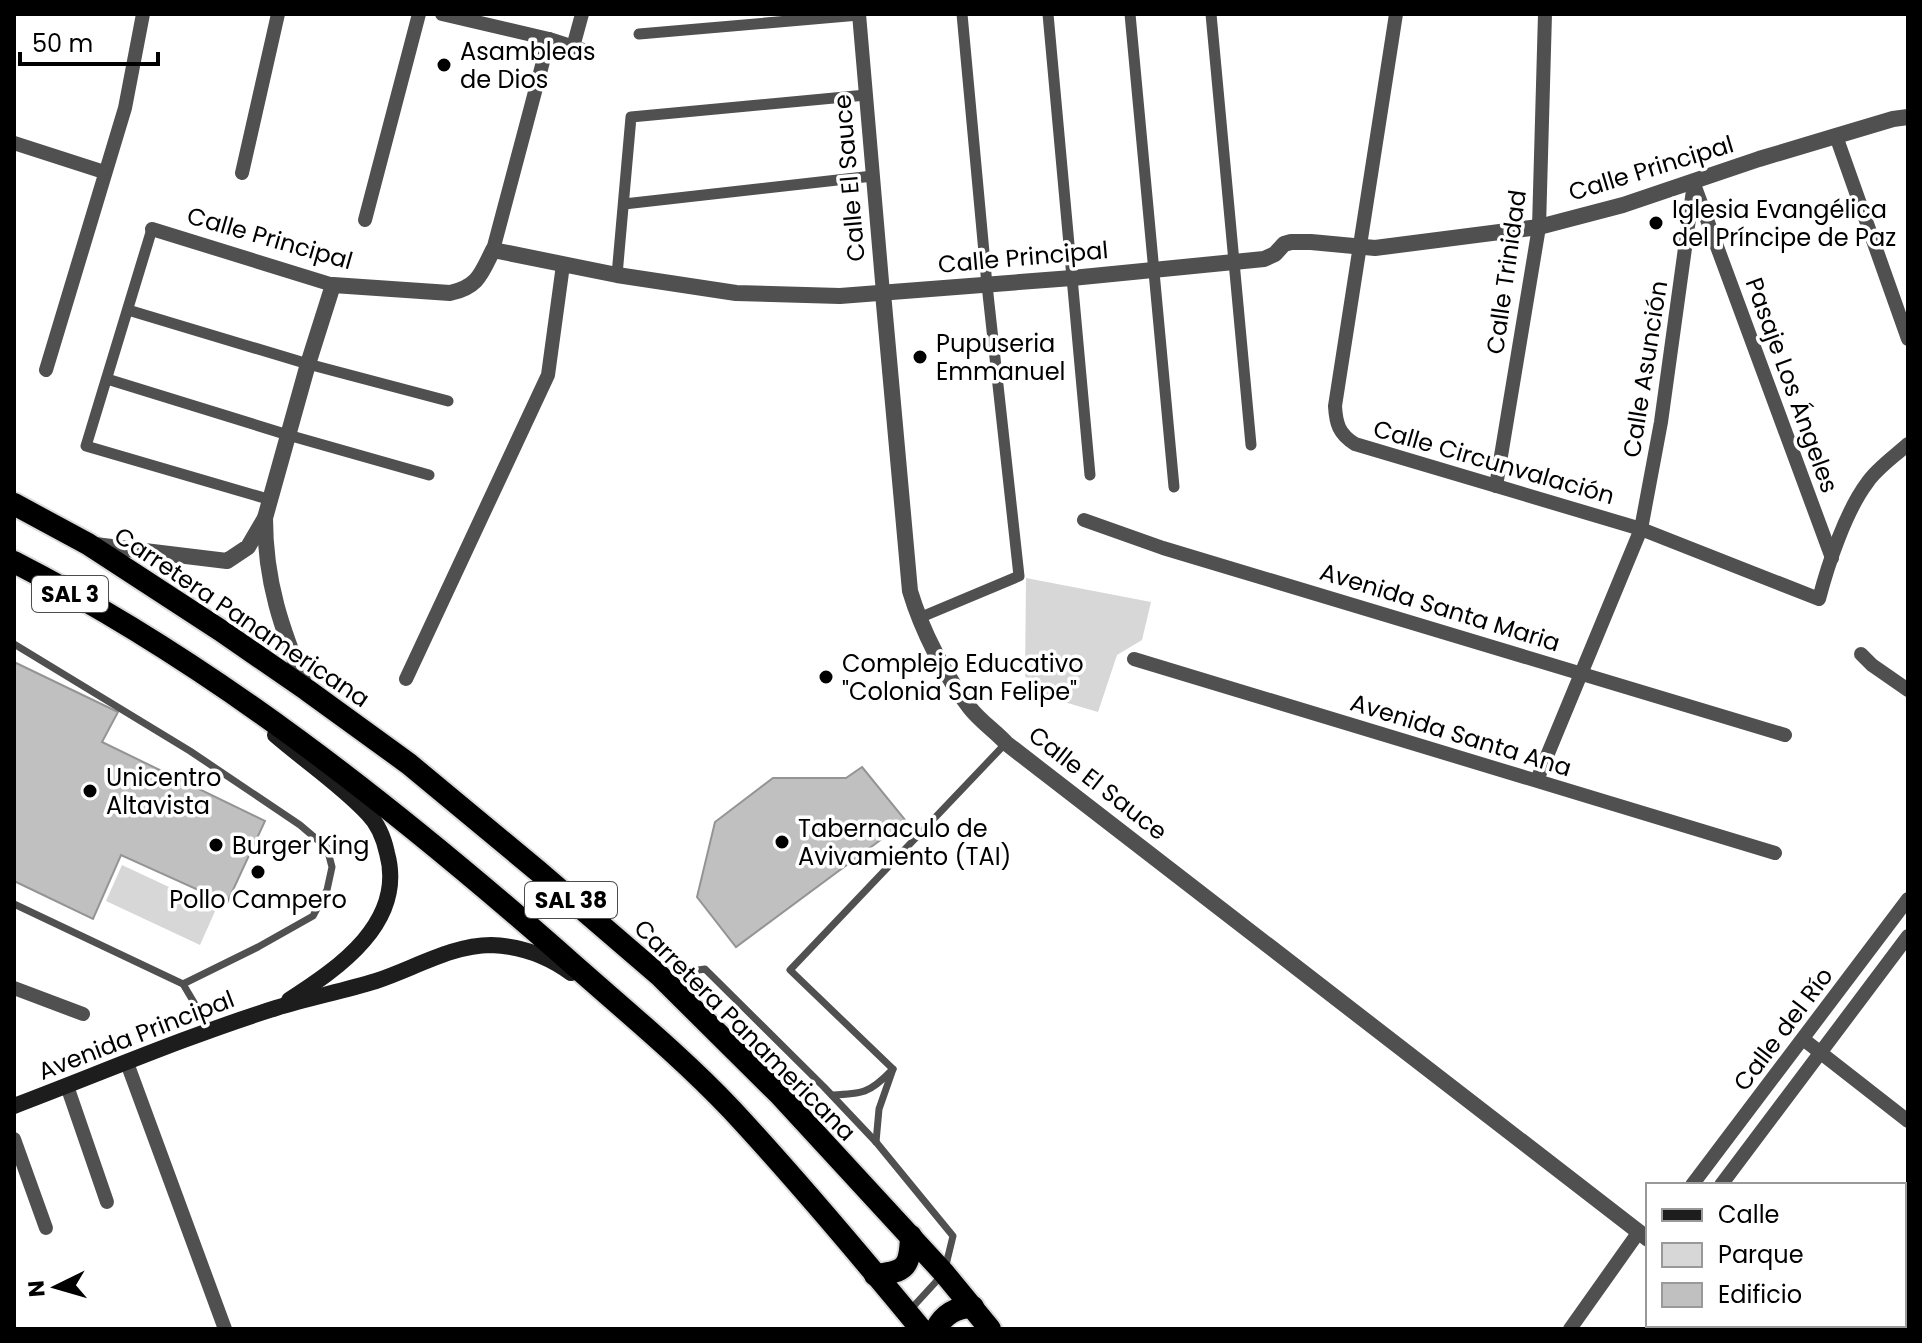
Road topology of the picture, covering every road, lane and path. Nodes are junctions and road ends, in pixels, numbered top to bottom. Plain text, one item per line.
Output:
1 (143, 14) edge
2 (278, 14) edge
3 (419, 14) edge
4 (442, 14) edge
5 (582, 14) edge
6 (859, 14) edge
7 (962, 14) edge
8 (1048, 14) edge
9 (1130, 14) edge
10 (1211, 14) edge
11 (1396, 14) edge
12 (1545, 14) edge
13 (639, 34) dead end
14 (549, 39) junction
15 (866, 95) junction
16 (1908, 117) edge
17 (1836, 136) junction
18 (14, 143) edge
19 (104, 172) junction
20 (242, 173) dead end
21 (873, 176) junction
22 (1694, 183) junction
23 (624, 204) junction
24 (365, 220) dead end
25 (1539, 227) junction
26 (152, 229) joint
27 (1358, 247) junction
28 (493, 250) junction
29 (1234, 261) junction
30 (563, 265) junction
31 (1153, 269) junction
32 (617, 275) junction
33 (1072, 278) junction
34 (333, 285) junction
35 (987, 285) junction
36 (883, 293) junction
37 (128, 310) junction
38 (1908, 339) edge
39 (308, 364) junction
40 (46, 370) dead end
41 (107, 379) junction
42 (448, 401) dead end
43 (288, 435) junction
44 (1908, 444) edge
45 (1251, 445) dead end
46 (429, 475) dead end
47 (1090, 475) dead end
48 (1496, 486) junction
49 (1174, 487) dead end
50 (271, 500) junction
51 (14, 504) edge
52 (265, 518) junction
53 (1084, 520) dead end
54 (1641, 529) junction
55 (88, 544) junction
56 (1832, 558) junction
57 (14, 562) edge
58 (919, 618) junction
59 (126, 626) joint
60 (14, 644) edge
61 (1861, 654) dead end
62 (1134, 659) dead end
63 (200, 671) junction
64 (1581, 673) junction
65 (406, 679) dead end
66 (307, 690) junction
67 (1908, 690) edge
68 (1785, 735) dead end
69 (1006, 743) junction
70 (1537, 780) junction
71 (1775, 853) dead end
72 (1908, 899) edge
73 (14, 904) edge
74 (1908, 936) edge
75 (660, 976) junction
76 (183, 984) junction
77 (14, 988) edge
78 (275, 1009) junction
79 (83, 1014) dead end
80 (639, 1023) junction
81 (211, 1031) junction
82 (1803, 1039) junction
83 (1821, 1052) junction
84 (127, 1063) junction
85 (893, 1069) junction
86 (67, 1086) junction
87 (832, 1095) junction
88 (14, 1106) edge
89 (1908, 1121) edge
90 (14, 1139) edge
91 (876, 1142) junction
92 (1694, 1183) edge
93 (1723, 1183) edge
94 (107, 1202) dead end
95 (46, 1228) dead end
96 (911, 1236) junction
97 (1643, 1236) edge
98 (944, 1273) junction
99 (875, 1275) junction
100 (973, 1307) junction
101 (915, 1321) edge
102 (225, 1329) edge
103 (936, 1329) edge
104 (990, 1329) edge
105 (1570, 1329) edge

1 - 19 street
2 - 20 street
3 - 24 street
4 - 14 street
5 - 14 street
6 - 13 street
6 - 15 street, Calle El Sauce
7 - 35 street
8 - 33 street
9 - 31 street
10 - 29 street
11 - 27 street, Calle Circunvalación
12 - 25 street, Calle Trinidad
14 - 28 street
15 - 21 street, Calle El Sauce
15 - 23 street
16 - 17 street, Calle Principal
17 - 22 street, Calle Principal
17 - 38 street
18 - 19 street
19 - 40 street
21 - 23 street
21 - 36 street, Calle El Sauce
22 - 25 street, Calle Principal
22 - 54 street, Calle Asunción
22 - 56 street, Pasaje Los Ángeles
23 - 32 street
25 - 27 street, Calle Principal
25 - 48 street, Calle Trinidad
26 - 34 street, Calle Principal
26 - 37 street
27 - 29 street, Calle Principal
27 - 48 street, Calle Circunvalación
28 - 30 street, Calle Principal
28 - 34 street, Calle Principal
29 - 31 street, Calle Principal
29 - 45 street
30 - 32 street, Calle Principal
30 - 65 street
31 - 33 street, Calle Principal
31 - 49 street
32 - 36 street, Calle Principal
33 - 35 street, Calle Principal
33 - 47 street
34 - 39 street
35 - 36 street, Calle Principal
35 - 58 street
36 - 58 street, Calle El Sauce
37 - 39 street
37 - 41 street
39 - 42 street
39 - 43 street
41 - 43 street
41 - 50 street
43 - 46 street
43 - 50 street
44 - 56 street, Calle Circunvalación
48 - 54 street, Calle Circunvalación
50 - 52 street
51 - 55 highway, SAL 3
52 - 55 street
52 - 66 street
53 - 64 street, Avenida Santa Maria
54 - 56 street, Calle Circunvalación
54 - 64 street, Calle Asunción
55 - 66 highway, Carretera Panamericana / SAL 38
57 - 59 highway, SAL 3
58 - 69 street, Calle El Sauce
59 - 63 highway, SAL 38
60 - 76 lane
61 - 67 street
62 - 70 street, Avenida Santa Ana
63 - 78 main road, Avenida Principal
63 - 80 highway, SAL 38
64 - 68 street, Avenida Santa Maria
64 - 70 street, Calle Asunción
66 - 75 highway, Carretera Panamericana / SAL 38
69 - 85 lane
69 - 97 street, Calle El Sauce
70 - 71 street, Avenida Santa Ana
72 - 82 street, Calle del Río
73 - 76 lane
74 - 83 street, Calle del Río
75 - 87 lane
75 - 96 highway, Carretera Panamericana / SAL 38
76 - 81 lane
77 - 79 street
78 - 80 main road, Avenida Principal
78 - 81 main road, Avenida Principal
80 - 99 highway, SAL 38
81 - 84 main road, Avenida Principal
82 - 83 street
82 - 92 street, Calle del Río
83 - 89 street
83 - 93 street, Calle del Río
84 - 86 main road, Avenida Principal
84 - 102 street
85 - 87 lane
85 - 91 lane
86 - 88 main road, Avenida Principal
86 - 94 street
87 - 91 lane
90 - 95 street
91 - 98 lane
96 - 98 highway, Carretera Panamericana / SAL 38
96 - 99 highway
97 - 105 street
98 - 100 highway, Carretera Panamericana / SAL 38
98 - 101 lane
99 - 101 highway, SAL 38
100 - 103 highway
100 - 104 highway, Carretera Panamericana / SAL 38

